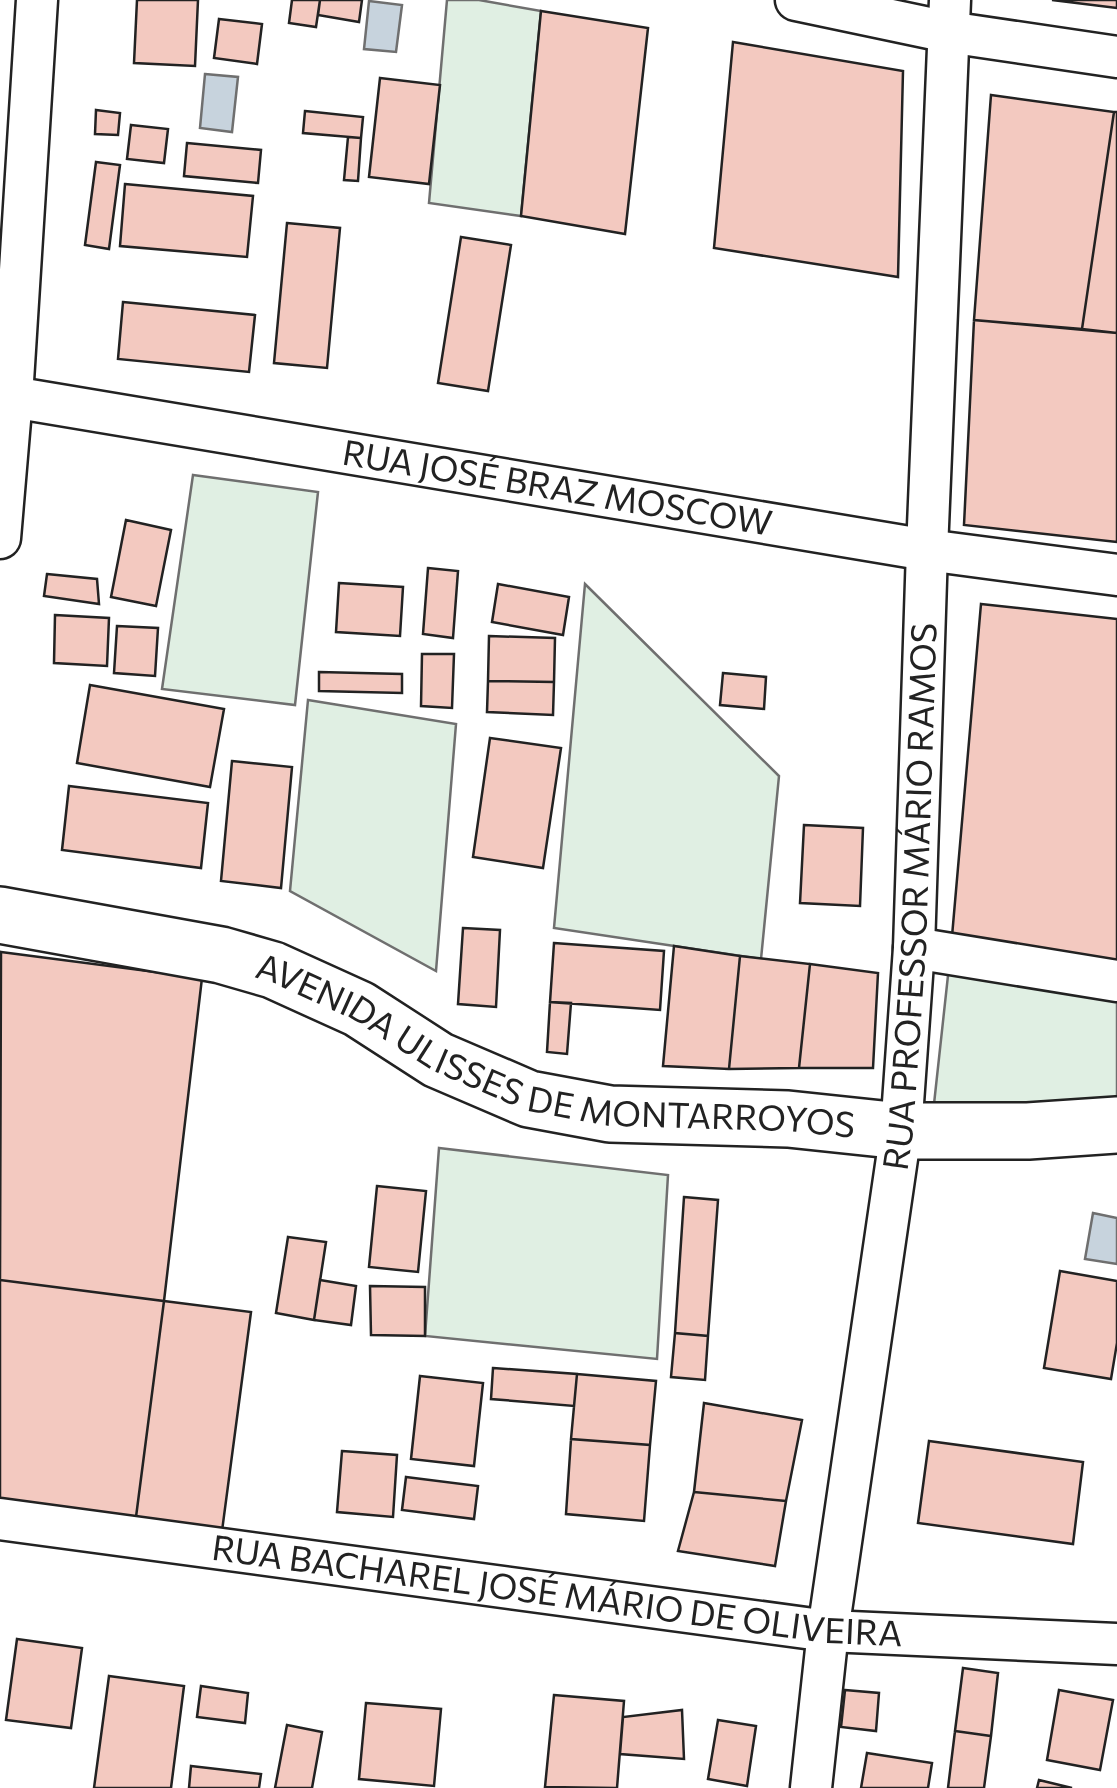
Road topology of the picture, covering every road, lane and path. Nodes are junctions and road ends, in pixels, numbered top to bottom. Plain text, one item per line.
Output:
1 (37, 0) edge
2 (796, 0) edge
3 (949, 16) edge
4 (1117, 57) edge
5 (6, 396) edge
6 (0, 538) edge
7 (927, 550) junction
8 (1117, 574) edge
9 (0, 915) edge
10 (914, 948) junction
11 (1117, 981) edge
12 (1117, 1125) edge
13 (900, 1130) junction
14 (0, 1520) edge
15 (828, 1631) junction
16 (1117, 1644) edge
17 (811, 1788) edge

1 - 5 street
2 - 3 street
3 - 4 street
3 - 7 street, RUA PROFESSOR MÁRIO RAMOS
5 - 6 street
5 - 7 street, RUA JOSÉ BRAZ MOSCOW
7 - 8 street, RUA JOSÉ BRAZ MOSCOW
7 - 10 street, RUA PROFESSOR MÁRIO RAMOS
9 - 13 main road, AVENIDA ULISSES DE MONTARROYOS
10 - 11 street
10 - 13 street, RUA PROFESSOR MÁRIO RAMOS
12 - 13 main road, AVENIDA ULISSES DE MONTARROYOS
13 - 15 street, RUA PROFESSOR MÁRIO RAMOS
14 - 15 street, RUA BACHAREL JOSÉ MÁRIO DE OLIVEIRA
15 - 16 street, RUA BACHAREL JOSÉ MÁRIO DE OLIVEIRA
15 - 17 street, RUA PROFESSOR MÁRIO RAMOS

